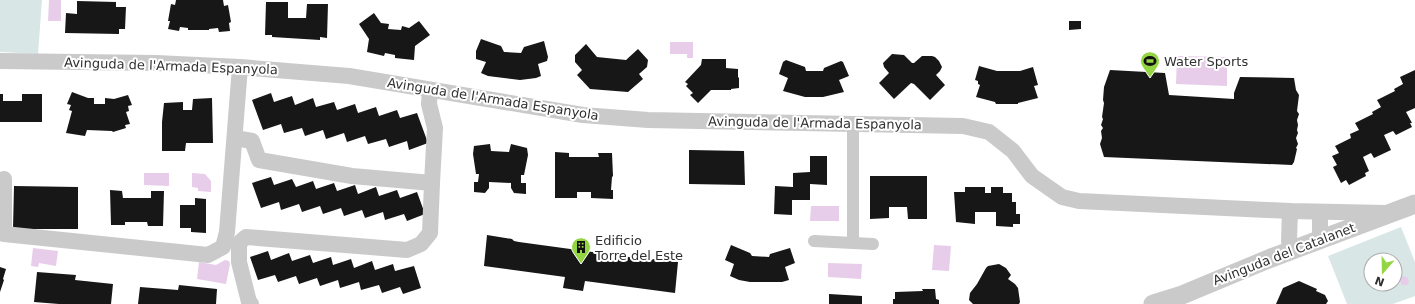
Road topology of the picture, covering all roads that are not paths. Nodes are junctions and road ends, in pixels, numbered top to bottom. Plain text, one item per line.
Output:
1 (0, 61) edge
2 (240, 67) junction
3 (430, 90) junction
4 (853, 123) junction
5 (235, 138) junction
6 (4, 179) dead end
7 (432, 183) junction
8 (1415, 204) edge
9 (1290, 211) junction
10 (1320, 212) junction
11 (1390, 213) junction
12 (1320, 240) junction
13 (814, 241) dead end
14 (853, 243) junction
15 (873, 244) dead end
16 (1295, 249) junction
17 (251, 304) edge
18 (1153, 304) edge

1 - 2 street, Avinguda de l'Armada Espanyola
2 - 3 street, Avinguda de l'Armada Espanyola
2 - 5 street
3 - 4 street, Avinguda de l'Armada Espanyola
3 - 7 street
4 - 9 street, Avinguda de l'Armada Espanyola
4 - 14 street
5 - 6 street
5 - 7 street
7 - 17 street
8 - 11 street, Avinguda del Catalanet
9 - 10 street
9 - 16 street
10 - 11 street
10 - 12 street
11 - 12 street, Avinguda del Catalanet
12 - 16 street, Avinguda del Catalanet
13 - 14 street
14 - 15 street
16 - 18 street, Avinguda del Catalanet

